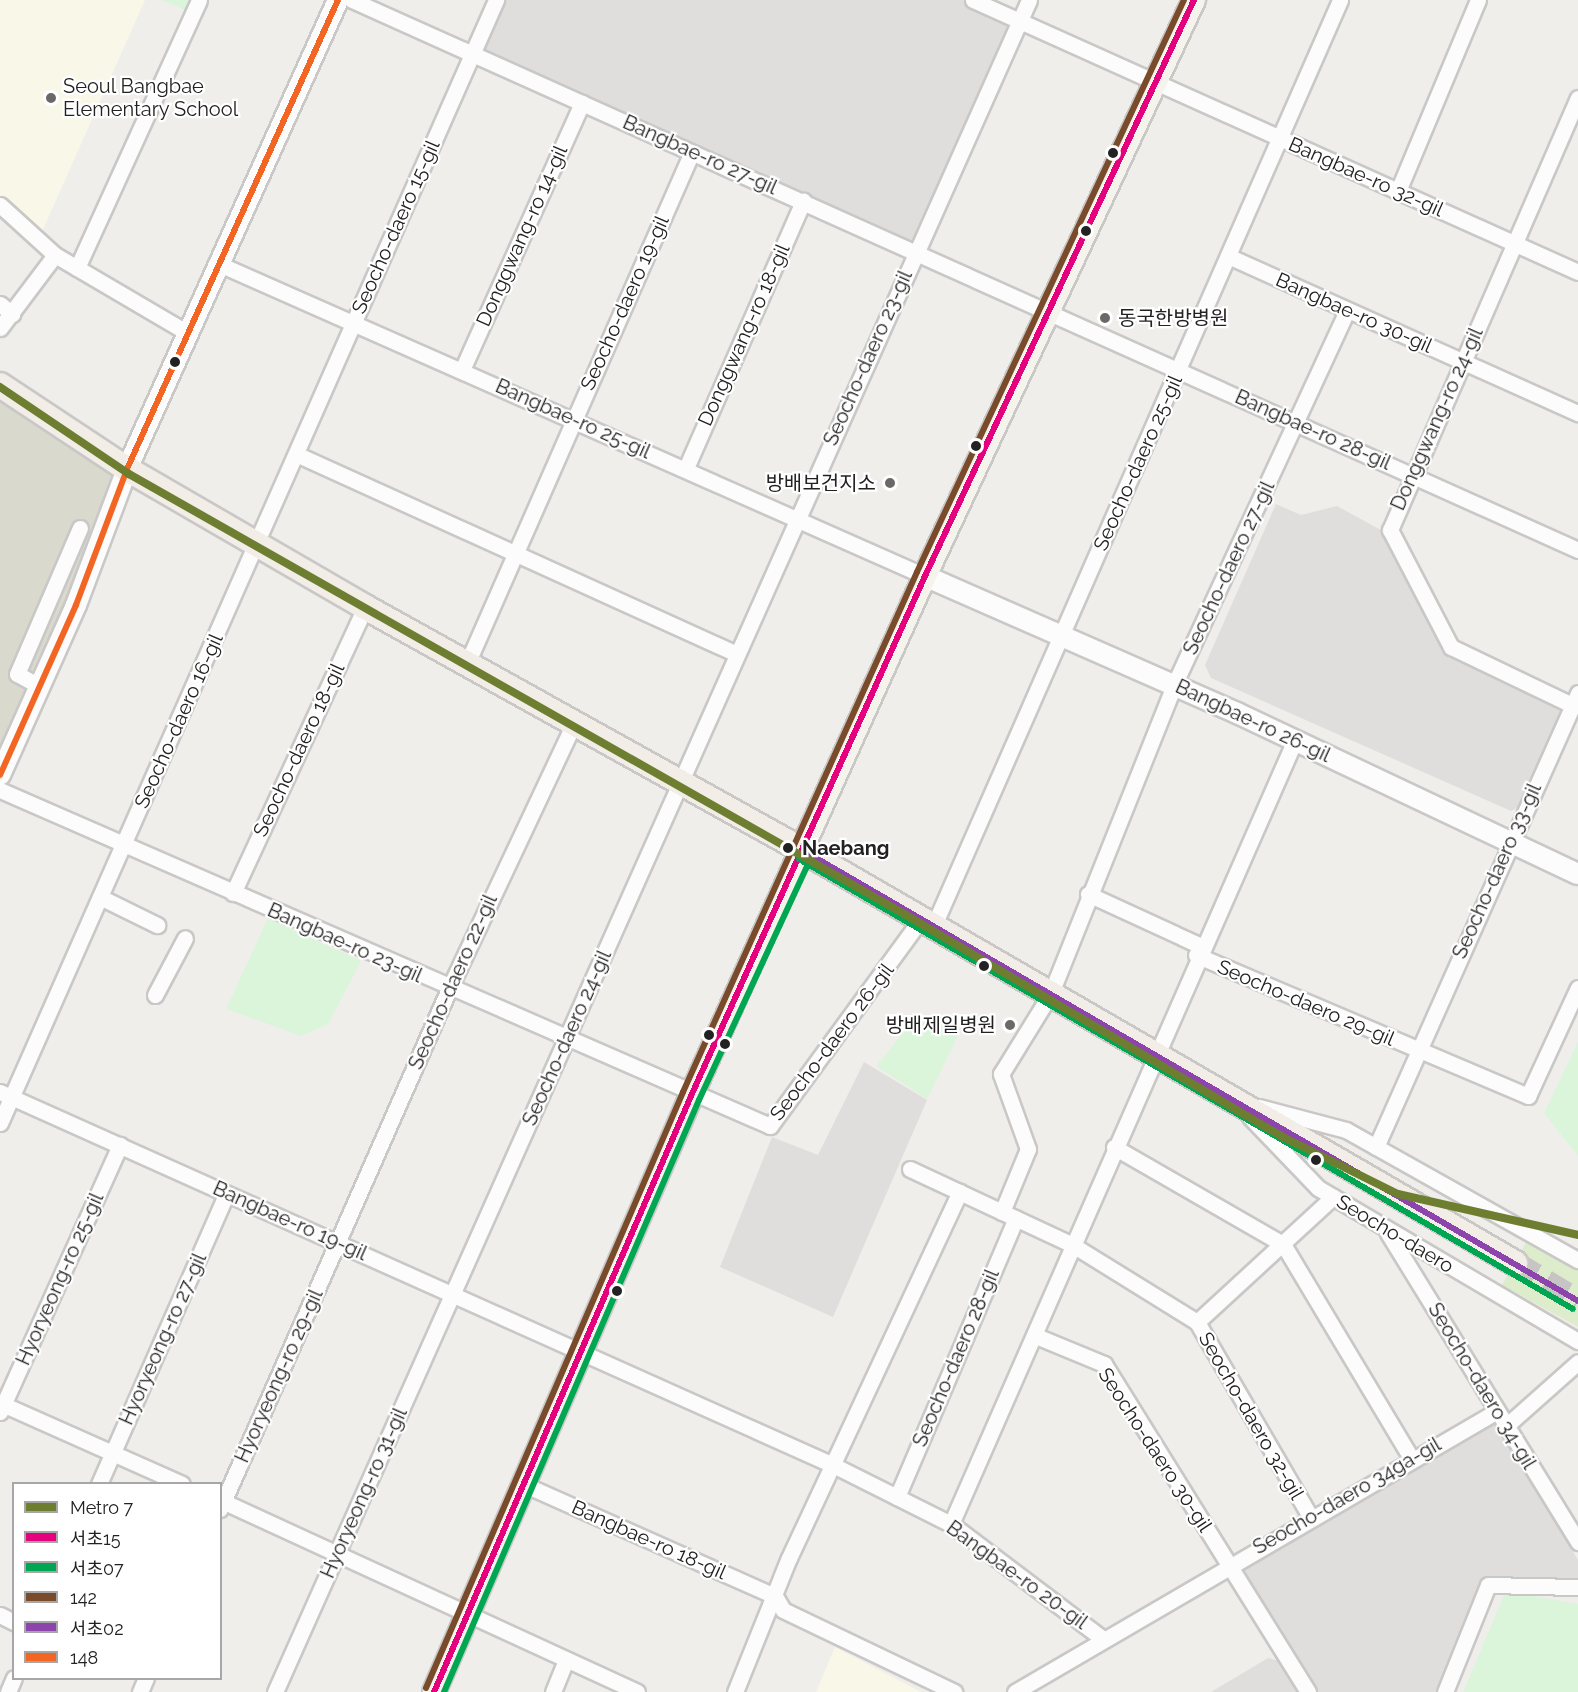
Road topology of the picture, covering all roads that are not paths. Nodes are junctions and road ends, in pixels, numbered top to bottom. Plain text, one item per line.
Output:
1 (199, 0) edge
2 (338, 0) edge
3 (352, 0) edge
4 (496, 0) edge
5 (973, 0) edge
6 (1029, 0) edge
7 (1194, 0) edge
8 (1340, 0) edge
9 (1478, 0) edge
10 (1020, 21) junction
11 (472, 54) junction
12 (1155, 83) junction
13 (1578, 98) edge
14 (582, 103) junction
15 (1279, 138) junction
16 (692, 152) junction
17 (1398, 191) junction
18 (803, 201) junction
19 (0, 205) edge
20 (1516, 244) junction
21 (916, 252) junction
22 (55, 255) junction
23 (1228, 256) junction
24 (219, 264) junction
25 (77, 268) junction
26 (1578, 272) edge
27 (6, 309) edge
28 (1048, 310) junction
29 (1347, 310) junction
30 (353, 322) junction
31 (0, 328) edge
32 (188, 333) junction
33 (1461, 361) junction
34 (1179, 369) junction
35 (462, 370) junction
36 (0, 385) edge
37 (1578, 413) edge
38 (574, 419) junction
39 (1296, 422) junction
40 (296, 454) junction
41 (686, 468) junction
42 (127, 469) junction
43 (1410, 474) junction
44 (797, 516) junction
45 (80, 528) dead end
46 (257, 544) junction
47 (1578, 550) edge
48 (516, 553) junction
49 (925, 576) junction
50 (365, 607) junction
51 (1062, 636) junction
52 (736, 654) junction
53 (466, 666) junction
54 (1174, 685) junction
55 (39, 686) junction
56 (1575, 699) edge
57 (574, 723) junction
58 (1295, 740) junction
59 (0, 775) edge
60 (680, 782) junction
61 (0, 790) edge
62 (1510, 842) junction
63 (124, 845) junction
64 (804, 850) junction
65 (1578, 874) edge
66 (233, 893) junction
67 (1088, 894) junction
68 (100, 897) junction
69 (927, 922) junction
70 (157, 925) dead end
71 (185, 938) dead end
72 (1198, 950) junction
73 (1578, 988) edge
74 (449, 989) junction
75 (1051, 993) junction
76 (155, 995) dead end
77 (565, 1041) junction
78 (1416, 1050) junction
79 (1155, 1053) junction
80 (6, 1094) edge
81 (691, 1096) junction
82 (1233, 1100) junction
83 (0, 1123) edge
84 (120, 1145) junction
85 (1114, 1147) junction
86 (1376, 1147) junction
87 (910, 1169) dead end
88 (960, 1192) junction
89 (226, 1195) junction
90 (1333, 1197) junction
91 (1009, 1215) junction
92 (1386, 1230) junction
93 (338, 1242) junction
94 (1071, 1244) junction
95 (1283, 1244) junction
96 (1578, 1260) edge
97 (1515, 1263) tunnel mouth
98 (453, 1293) junction
99 (1197, 1322) junction
100 (1036, 1336) junction
101 (1578, 1341) edge
102 (581, 1350) junction
103 (1578, 1362) edge
104 (1, 1407) edge
105 (1497, 1411) junction
106 (1506, 1426) junction
107 (112, 1453) junction
108 (1412, 1458) junction
109 (833, 1465) junction
110 (100, 1482) edge
111 (177, 1482) edge
112 (523, 1484) junction
113 (897, 1497) junction
114 (222, 1504) edge
115 (1310, 1516) junction
116 (951, 1524) junction
117 (1578, 1542) edge
118 (338, 1552) junction
119 (1228, 1564) junction
120 (1578, 1587) edge
121 (775, 1596) junction
122 (467, 1614) junction
123 (1103, 1639) junction
124 (566, 1660) junction
125 (275, 1692) edge
126 (434, 1692) edge
127 (553, 1692) edge
128 (638, 1692) edge
129 (735, 1692) edge
130 (954, 1692) edge
131 (1015, 1692) edge
132 (1308, 1692) edge
133 (1445, 1692) edge

1 - 25 street
2 - 24 street
3 - 11 street, Bangbae-ro 27-gil
4 - 11 street, Seocho-daero 15-gil
5 - 10 street, Bangbae-ro 32-gil
6 - 10 street, Seocho-daero 23-gil
7 - 12 main road
8 - 15 street, Seocho-daero 25-gil
9 - 17 street
10 - 12 street, Bangbae-ro 32-gil
10 - 21 street, Seocho-daero 23-gil
11 - 14 street, Bangbae-ro 27-gil
11 - 30 street, Seocho-daero 15-gil
12 - 15 street, Bangbae-ro 32-gil
12 - 28 main road
13 - 20 street, Donggwang-ro 24-gil
14 - 16 street, Bangbae-ro 27-gil
14 - 35 street, Donggwang-ro 14-gil
15 - 17 street, Bangbae-ro 32-gil
15 - 23 street, Seocho-daero 25-gil
16 - 18 street, Bangbae-ro 27-gil
16 - 38 street, Seocho-daero 19-gil
17 - 20 street, Bangbae-ro 32-gil
18 - 21 street, Bangbae-ro 27-gil
18 - 41 street, Donggwang-ro 18-gil
19 - 22 street
20 - 26 street, Bangbae-ro 32-gil
20 - 33 street, Donggwang-ro 24-gil
21 - 28 street, Bangbae-ro 27-gil
21 - 44 street, Seocho-daero 23-gil
22 - 25 street
22 - 27 street
23 - 29 street, Bangbae-ro 30-gil
23 - 34 street, Seocho-daero 25-gil
24 - 30 street, Bangbae-ro 25-gil
24 - 32 street
25 - 32 street
27 - 31 street
28 - 34 street, Bangbae-ro 28-gil
28 - 49 main road
29 - 33 street, Bangbae-ro 30-gil
29 - 39 street, Seocho-daero 27-gil
30 - 35 street, Bangbae-ro 25-gil
30 - 40 street, Seocho-daero 15-gil
32 - 42 street
33 - 37 street, Bangbae-ro 30-gil
33 - 43 street, Donggwang-ro 24-gil
34 - 39 street, Bangbae-ro 28-gil
34 - 51 street, Seocho-daero 25-gil
35 - 38 street, Bangbae-ro 25-gil
36 - 42 main road, Seocho-daero
38 - 41 street, Bangbae-ro 25-gil
38 - 48 street, Seocho-daero 19-gil
39 - 43 street, Bangbae-ro 28-gil
39 - 54 street, Seocho-daero 27-gil
40 - 46 street, Seocho-daero 15-gil
40 - 48 street
41 - 44 street, Bangbae-ro 25-gil
42 - 46 main road, Seocho-daero
42 - 55 street
43 - 47 street, Bangbae-ro 28-gil
43 - 56 street, Donggwang-ro 24-gil
44 - 49 street, Bangbae-ro 25-gil
44 - 52 street, Seocho-daero 23-gil
45 - 55 street
46 - 50 main road, Seocho-daero
46 - 63 street, Seocho-daero 16-gil
48 - 52 street
48 - 53 street, Seocho-daero 19-gil
49 - 51 street, Bangbae-ro 26-gil
49 - 64 main road
50 - 53 main road, Seocho-daero
50 - 66 street, Seocho-daero 18-gil
51 - 54 street, Bangbae-ro 26-gil
51 - 69 street, Seocho-daero 25-gil
52 - 60 street, Seocho-daero 23-gil
53 - 57 main road, Seocho-daero
54 - 58 street, Bangbae-ro 26-gil
54 - 67 street, Seocho-daero 27-gil
55 - 59 street
56 - 62 street, Seocho-daero 33-gil
57 - 60 main road, Seocho-daero
57 - 74 street, Seocho-daero 22-gil
58 - 62 street, Bangbae-ro 26-gil
58 - 72 street, Seocho-daero 29-gil
60 - 64 main road, Seocho-daero
60 - 77 street, Seocho-daero 24-gil
61 - 63 street, Bangbae-ro 23-gil
62 - 65 street, Bangbae-ro 26-gil
62 - 78 street, Seocho-daero 33-gil
63 - 66 street, Bangbae-ro 23-gil
63 - 68 street, Seocho-daero 16-gil
64 - 69 main road, Seocho-daero
64 - 81 main road
66 - 74 street, Bangbae-ro 23-gil
67 - 72 street
67 - 75 street, Seocho-daero 27-gil
68 - 70 street
68 - 80 street, Seocho-daero 16-gil
69 - 75 main road, Seocho-daero
69 - 81 street, Seocho-daero 26-gil
71 - 76 street
72 - 78 street, Seocho-daero 29-gil
72 - 79 street, Seocho-daero 29-gil
73 - 78 street
74 - 77 street, Bangbae-ro 23-gil
74 - 93 street, Seocho-daero 22-gil
75 - 79 main road, Seocho-daero
75 - 91 street, Seocho-daero 28-gil
77 - 81 street, Bangbae-ro 23-gil
77 - 98 street, Seocho-daero 24-gil
78 - 86 street, Seocho-daero 33-gil
79 - 82 main road, Seocho-daero
79 - 85 street
80 - 83 street, Seocho-daero 16-gil
80 - 84 street, Bangbae-ro 19-gil
81 - 102 main road
82 - 86 street, Seocho-daero
82 - 90 street, Seocho-daero
82 - 97 main road, Seocho-daero
84 - 89 street, Bangbae-ro 19-gil
84 - 104 street, Hyoryeong-ro 25-gil
85 - 94 street
85 - 95 street
86 - 96 street, Seocho-daero
87 - 88 street
88 - 91 street
88 - 109 street
89 - 93 street, Bangbae-ro 19-gil
89 - 107 street, Hyoryeong-ro 27-gil
90 - 92 street, Seocho-daero
90 - 95 street, Seocho-daero 32-gil
91 - 94 street
91 - 113 street, Seocho-daero 28-gil
92 - 101 street, Seocho-daero
92 - 105 street, Seocho-daero 34-gil
93 - 98 street, Bangbae-ro 19-gil
93 - 114 street, Hyoryeong-ro 29-gil
94 - 99 street
94 - 100 street
95 - 99 street, Seocho-daero 32-gil
95 - 108 street
98 - 102 street, Bangbae-ro 19-gil
98 - 118 street, Hyoryeong-ro 31-gil
99 - 115 street, Seocho-daero 32-gil
100 - 116 street
100 - 119 street, Seocho-daero 30-gil
102 - 109 street, Bangbae-ro 20-gil
102 - 112 main road
103 - 106 street
104 - 107 street
105 - 106 street, Seocho-daero 34-gil
105 - 108 street, Seocho-daero 34ga-gil
106 - 117 street, Seocho-daero 34-gil
107 - 110 street, Hyoryeong-ro 27-gil
107 - 111 street
108 - 115 street, Seocho-daero 34ga-gil
109 - 113 street, Bangbae-ro 20-gil
109 - 121 street
112 - 121 street, Bangbae-ro 18-gil
112 - 122 main road
113 - 116 street, Bangbae-ro 20-gil
114 - 118 street
115 - 119 street, Seocho-daero 34ga-gil
116 - 123 street, Bangbae-ro 20-gil
118 - 122 street
118 - 125 street, Hyoryeong-ro 31-gil
119 - 123 street, Seocho-daero 34ga-gil
119 - 132 street
120 - 133 street
121 - 129 street
121 - 130 street, Bangbae-ro 18-gil
122 - 124 street
122 - 126 main road
123 - 131 street, Seocho-daero 34ga-gil
124 - 127 street
124 - 128 street

